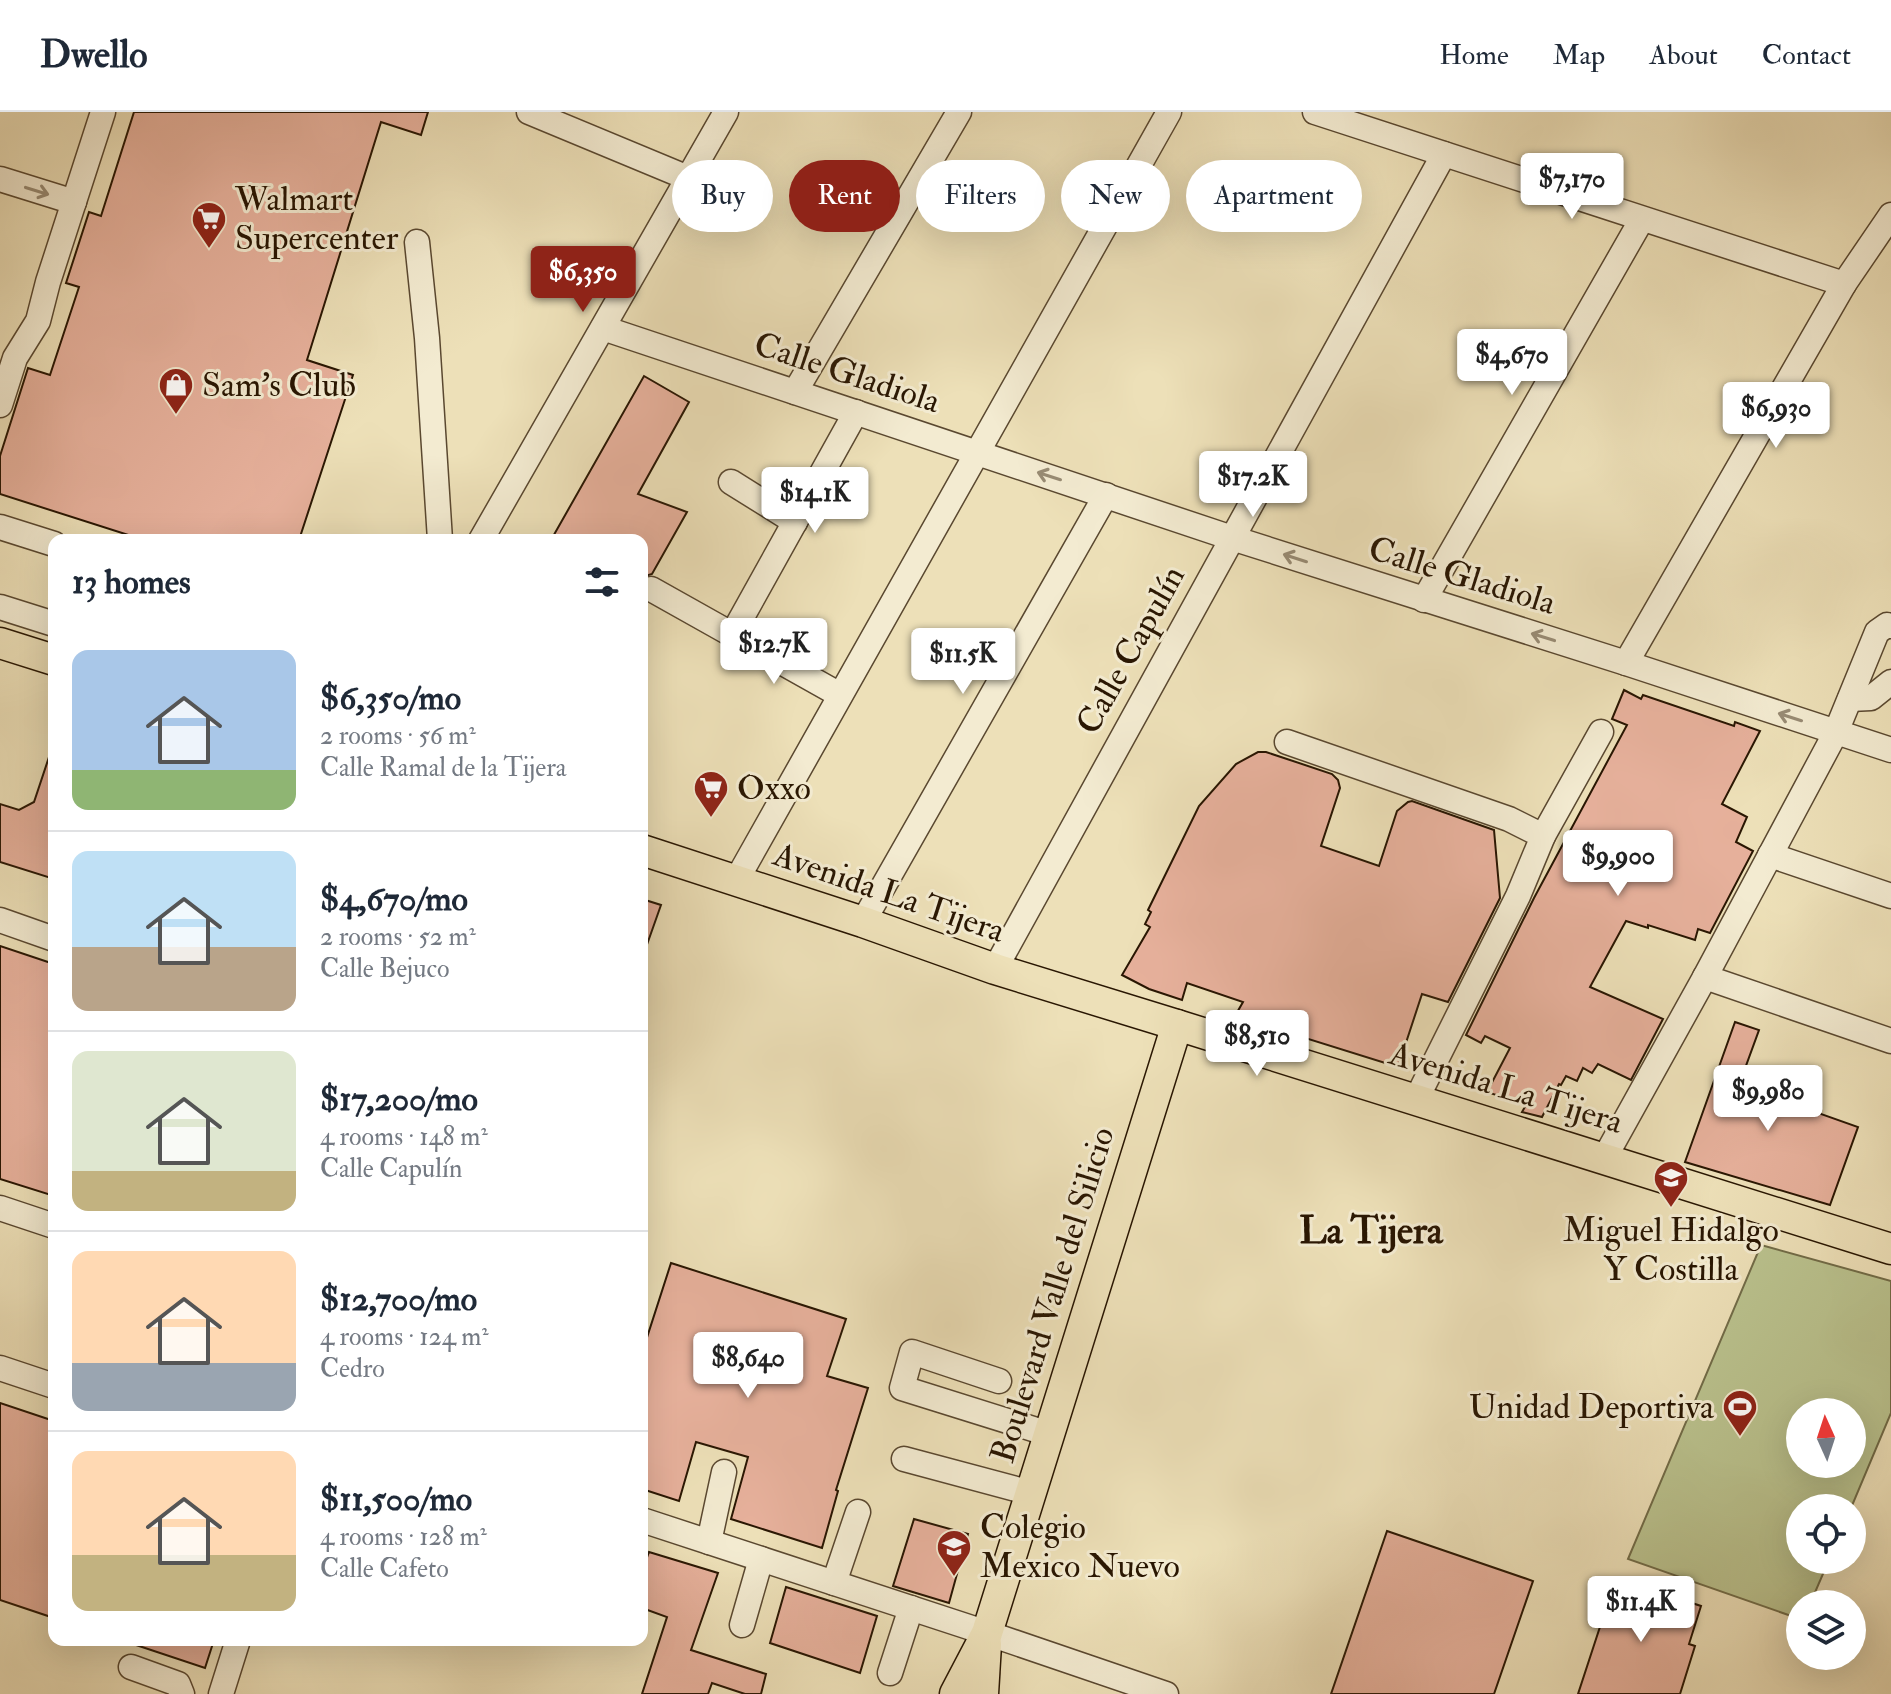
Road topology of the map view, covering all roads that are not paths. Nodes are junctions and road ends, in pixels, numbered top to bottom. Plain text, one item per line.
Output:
1 (103, 112) edge
2 (529, 112) edge
3 (726, 112) edge
4 (959, 112) edge
5 (1169, 112) edge
6 (1315, 112) edge
7 (1444, 154) junction
8 (698, 160) edge
9 (672, 171) edge
10 (0, 179) edge
11 (74, 202) junction
12 (672, 206) edge
13 (1891, 215) edge
14 (1642, 219) junction
15 (417, 242) dead end
16 (1844, 284) junction
17 (603, 328) junction
18 (795, 392) junction
19 (0, 405) edge
20 (856, 412) junction
21 (978, 452) junction
22 (731, 482) dead end
23 (1106, 495) junction
24 (795, 522) junction
25 (0, 527) edge
26 (440, 534) edge
27 (484, 534) edge
28 (1232, 538) junction
29 (48, 542) edge
30 (651, 589) dead end
31 (1424, 600) junction
32 (0, 607) edge
33 (48, 622) edge
34 (1891, 626) edge
35 (732, 635) junction
36 (1, 647) edge
37 (48, 659) edge
38 (1626, 663) junction
39 (1891, 682) edge
40 (840, 695) junction
41 (1850, 699) junction
42 (1601, 732) dead end
43 (1836, 732) junction
44 (1287, 742) dead end
45 (1889, 746) edge
46 (1543, 836) junction
47 (648, 852) edge
48 (1770, 855) junction
49 (736, 881) junction
50 (1891, 896) edge
51 (0, 920) edge
52 (863, 922) junction
53 (48, 937) edge
54 (995, 969) junction
55 (1705, 977) junction
56 (1177, 1025) junction
57 (1891, 1041) edge
58 (1416, 1100) junction
59 (1604, 1159) junction
60 (0, 1208) edge
61 (48, 1224) edge
62 (1891, 1249) edge
63 (0, 1368) edge
64 (999, 1381) dead end
65 (48, 1384) edge
66 (1049, 1434) junction
67 (904, 1459) dead end
68 (724, 1472) dead end
69 (1031, 1493) junction
70 (858, 1512) dead end
71 (648, 1522) edge
72 (709, 1542) junction
73 (761, 1559) junction
74 (834, 1583) junction
75 (911, 1608) junction
76 (742, 1625) dead end
77 (987, 1633) junction
78 (236, 1646) edge
79 (131, 1667) dead end
80 (890, 1673) dead end
81 (182, 1694) edge
82 (221, 1694) edge
83 (955, 1694) edge
84 (983, 1694) edge
85 (1166, 1694) edge

1 - 11 street
2 - 9 street
3 - 8 street
4 - 18 street
5 - 21 street
6 - 7 street
7 - 14 street
7 - 28 street, Calle Capulín
10 -> 11 street
11 - 19 street
12 - 17 street
13 - 16 street
14 - 16 street
14 - 31 street
15 - 26 street
16 - 38 street
17 - 18 street, Calle Gladiola
17 - 27 street
18 - 20 street, Calle Gladiola
20 - 21 street, Calle Gladiola
20 - 24 street
23 -> 21 street, Calle Gladiola
21 - 40 street
22 - 24 street
23 - 28 street, Calle Gladiola
23 - 52 street
24 - 35 street
25 - 29 street
31 -> 28 street, Calle Gladiola
28 - 54 street, Calle Capulín
30 - 35 street
38 -> 31 street, Calle Gladiola
32 - 33 street
34 - 41 street
35 - 40 street
36 - 37 main road
43 -> 38 street, Calle Gladiola
39 - 41 street
40 - 49 street
41 - 43 street
42 - 46 street
43 - 45 street, Calle Gladiola
43 - 48 street
44 - 46 street
46 - 58 street
47 - 49 main road, Avenida La Tijera
48 - 50 street
48 - 55 street
49 - 52 main road, Avenida La Tijera
51 - 53 street
52 - 54 main road, Avenida La Tijera
54 - 56 main road, Avenida La Tijera
55 - 57 street
55 - 59 street
56 - 58 main road, Avenida La Tijera
56 - 66 main road, Boulevard Valle del Silicio
58 - 59 main road, Avenida La Tijera
59 - 62 main road, Avenida La Tijera
60 - 61 street
63 - 65 street
64 - 66 street
66 - 69 main road, Boulevard Valle del Silicio
67 - 69 street
68 - 72 street
69 - 77 main road, Boulevard Valle del Silicio
70 - 74 street
71 - 72 street
72 - 73 street
73 - 74 street
73 - 76 street
74 - 75 street
75 - 77 street
75 - 80 street
77 - 83 main road, Boulevard Valle del Silicio
77 - 84 main road, Boulevard Valle del Silicio
77 - 85 street
78 - 82 street
79 - 81 street

